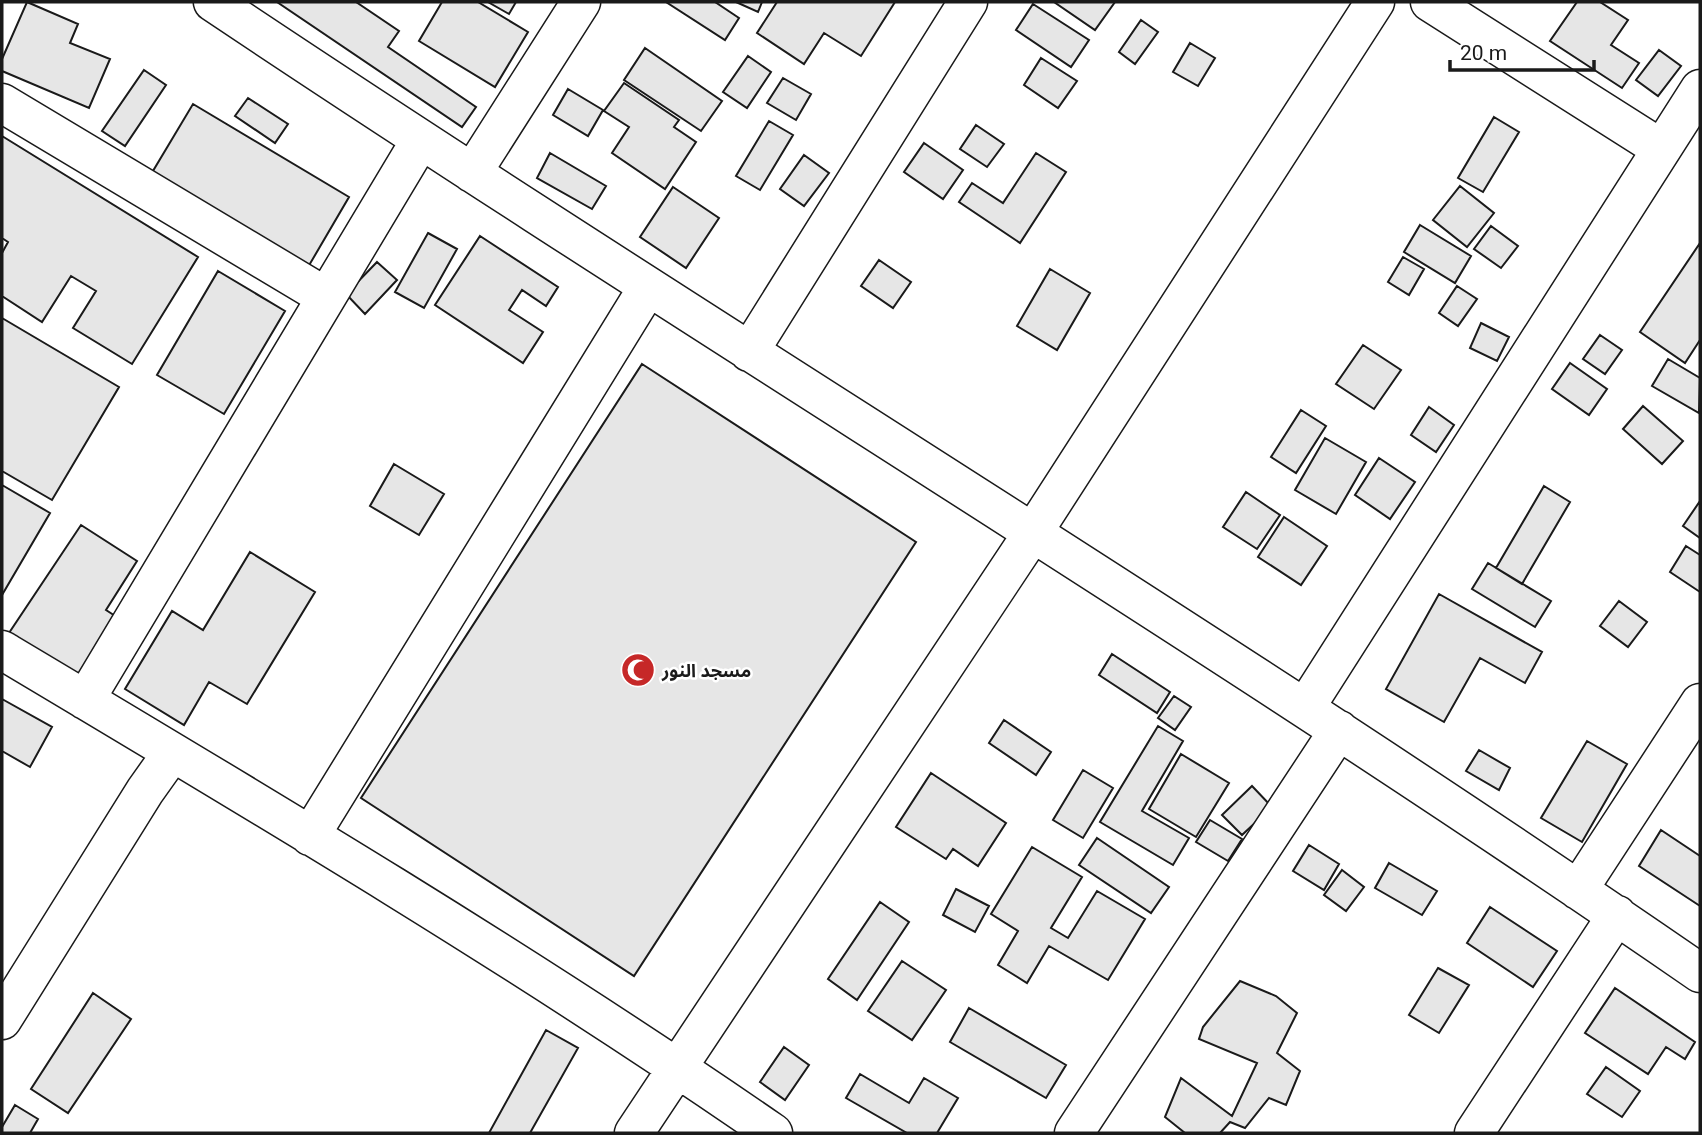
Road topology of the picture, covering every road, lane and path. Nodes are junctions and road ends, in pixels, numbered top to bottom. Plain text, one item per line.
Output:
1 (213, 2) edge
2 (581, 2) edge
3 (968, 2) edge
4 (1375, 2) edge
5 (1430, 2) edge
6 (1700, 89) edge
7 (2, 103) edge
8 (420, 141) junction
9 (1660, 148) junction
10 (472, 173) junction
11 (648, 287) junction
12 (326, 297) junction
13 (749, 352) junction
14 (1032, 534) junction
15 (2, 650) edge
16 (85, 699) junction
17 (1700, 703) edge
18 (1306, 708) junction
19 (1339, 730) junction
20 (172, 753) junction
21 (310, 836) junction
22 (1578, 890) junction
23 (1617, 915) junction
24 (1700, 973) edge
25 (2, 1020) edge
26 (678, 1068) junction
27 (634, 1133) edge
28 (774, 1133) edge
29 (1074, 1133) edge
30 (1474, 1133) edge

1 - 8 street
2 - 10 street
3 - 13 street
4 - 14 street
5 - 9 street
6 - 9 street
7 - 12 street
8 - 10 street
8 - 12 street
9 - 18 street
10 - 11 street
11 - 13 street
11 - 21 street
12 - 16 street
13 - 14 street
14 - 18 street
14 - 26 street
15 - 16 street
16 - 20 street
17 - 22 street
18 - 19 street
19 - 22 street
19 - 29 street
20 - 21 street
20 - 25 street
21 - 26 street
22 - 23 street
23 - 24 street
23 - 30 street
26 - 27 street
26 - 28 street

